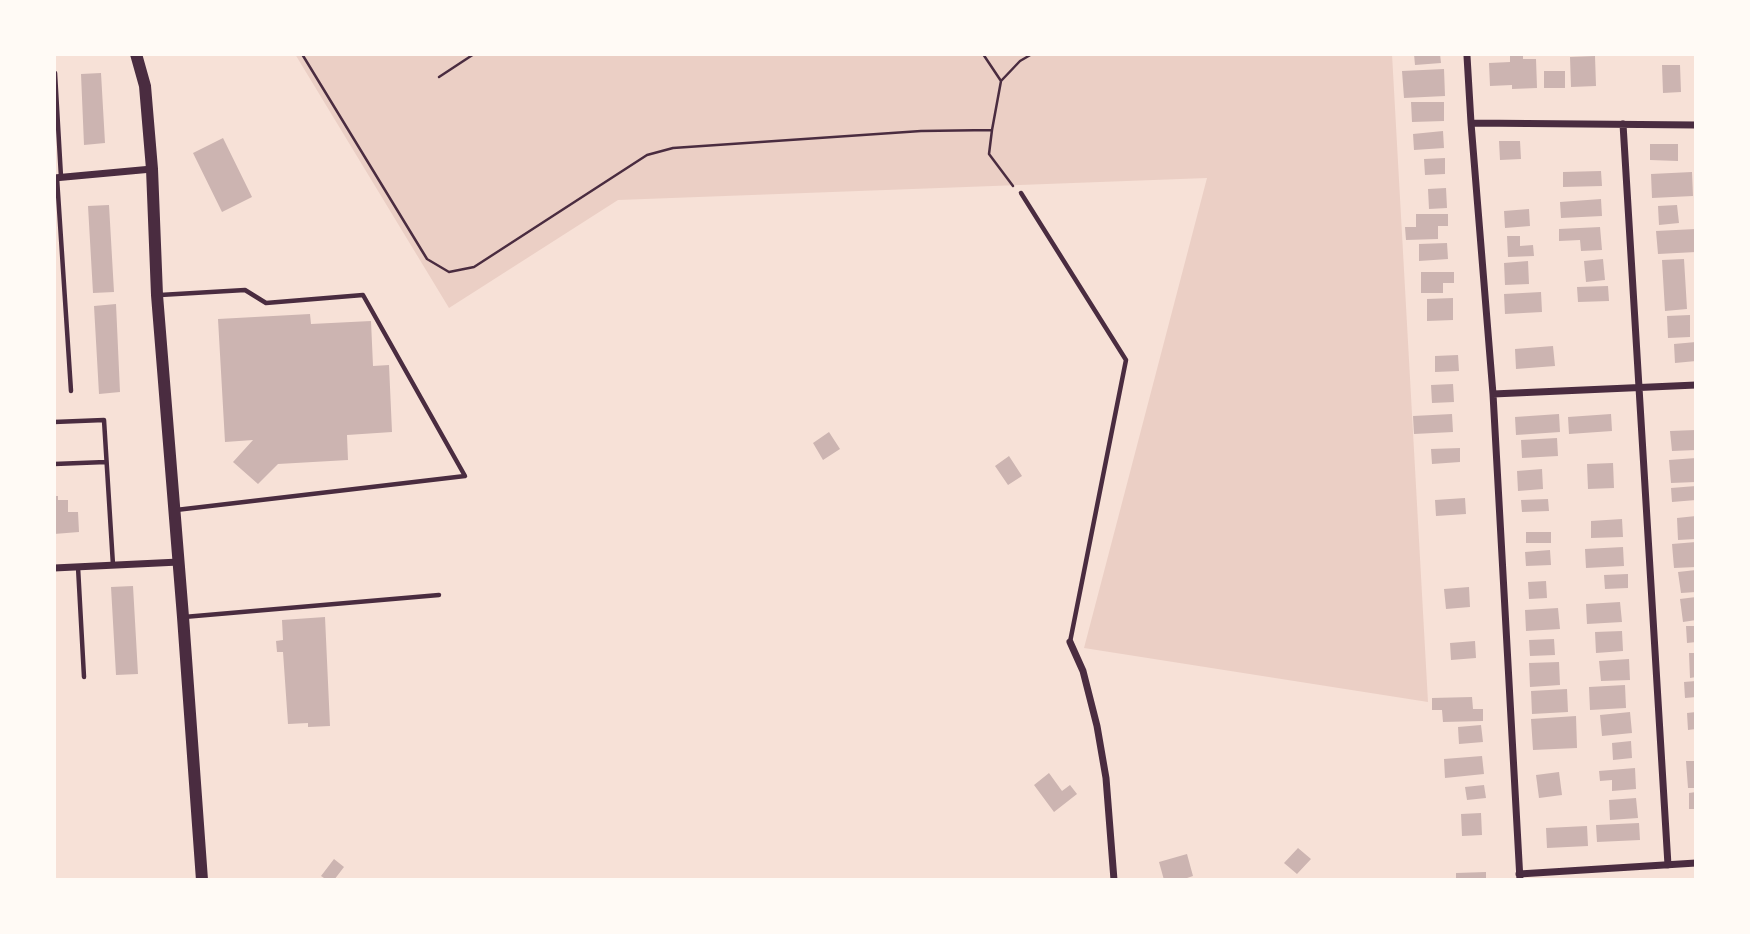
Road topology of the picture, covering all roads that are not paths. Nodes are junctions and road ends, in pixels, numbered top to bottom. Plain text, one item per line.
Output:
1 (136, 54) edge
2 (1467, 55) edge
3 (55, 73) edge
4 (1471, 124) junction
5 (1623, 124) junction
6 (1696, 125) edge
7 (152, 169) junction
8 (58, 178) edge
9 (1021, 193) road end
10 (157, 295) junction
11 (1696, 385) edge
12 (1639, 388) junction
13 (71, 391) dead end
14 (1493, 394) junction
15 (54, 422) edge
16 (106, 462) junction
17 (54, 464) edge
18 (175, 510) junction
19 (179, 562) junction
20 (113, 565) junction
21 (78, 567) junction
22 (54, 568) edge
23 (439, 595) dead end
24 (183, 617) junction
25 (1070, 642) joint
26 (84, 677) dead end
27 (1696, 863) edge
28 (1668, 864) junction
29 (1520, 877) edge
30 (202, 880) edge
31 (1114, 880) edge

1 - 7 main road
2 - 4 street
3 - 8 lane
4 - 5 street
4 - 14 street
5 - 6 street
5 - 12 street
7 - 8 street
7 - 10 main road
8 - 13 lane
9 - 25 lane
10 - 18 main road
10 - 18 lane
11 - 12 street
12 - 14 street
12 - 28 street
14 - 29 street
15 - 16 lane
16 - 17 lane
16 - 20 lane
18 - 19 main road
19 - 20 street
19 - 24 main road
20 - 21 street
21 - 22 street
21 - 26 lane
23 - 24 lane
24 - 30 main road
25 - 31 street
27 - 28 street
28 - 29 street

